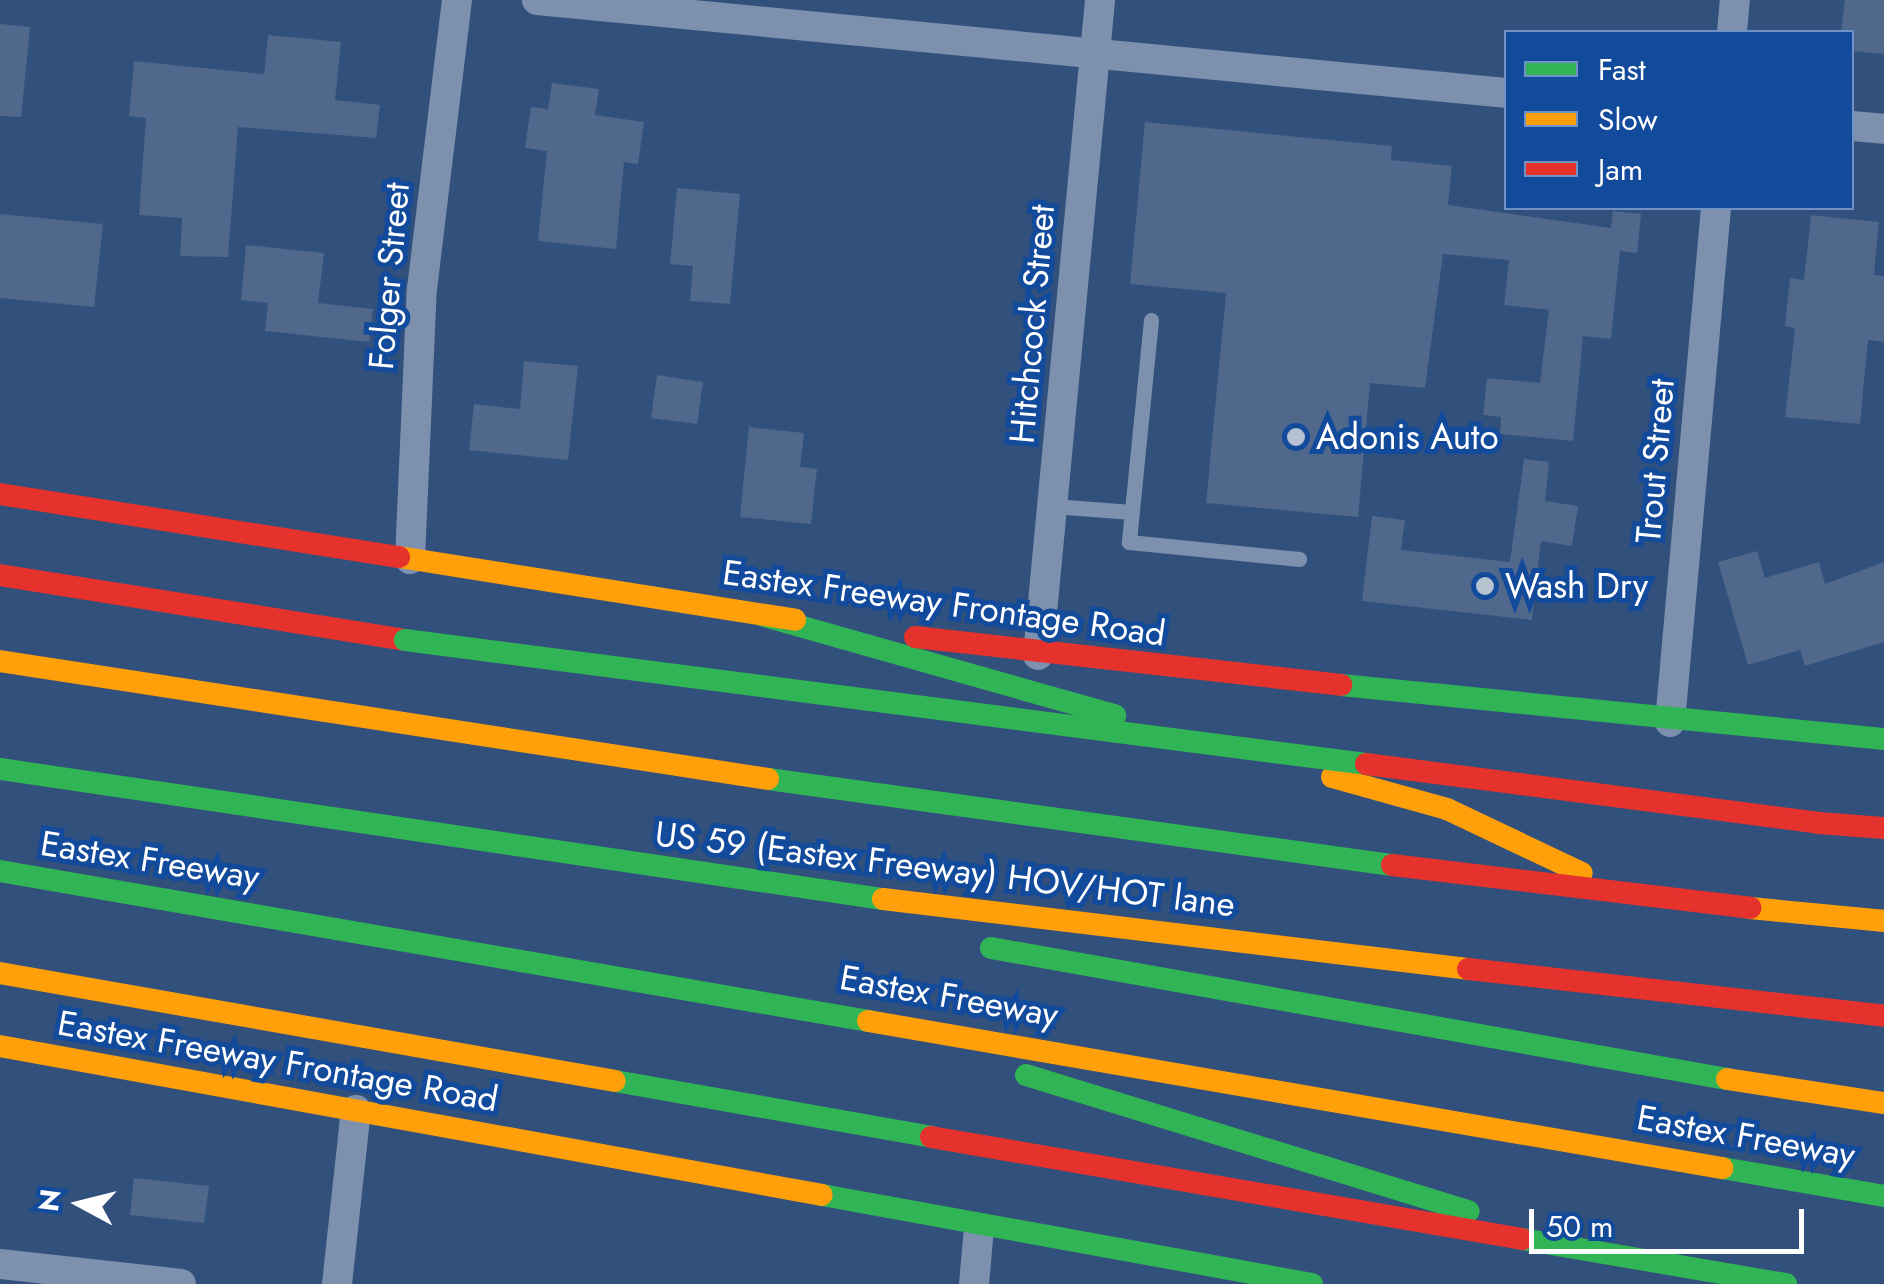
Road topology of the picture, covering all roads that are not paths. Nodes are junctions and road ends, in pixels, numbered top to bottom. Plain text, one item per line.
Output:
1 (457, 0) edge
2 (538, 0) edge
3 (1100, 0) edge
4 (1735, 0) edge
5 (1732, 30) edge
6 (1094, 52) junction
7 (1504, 93) edge
8 (1854, 126) edge
9 (1884, 129) edge
10 (1716, 210) edge
11 (1151, 320) dead end
12 (0, 494) edge
13 (1053, 506) junction
14 (1132, 512) junction
15 (1299, 559) dead end
16 (410, 560) junction
17 (0, 575) edge
18 (764, 616) junction
19 (1038, 655) junction
20 (0, 661) edge
21 (1670, 722) junction
22 (1884, 739) edge
23 (0, 768) edge
24 (1884, 828) edge
25 (540, 853) junction
26 (0, 871) edge
27 (1630, 896) junction
28 (997, 916) junction
29 (848, 919) dead end
30 (1884, 921) edge
31 (961, 942) dead end
32 (1104, 968) junction
33 (0, 974) edge
34 (798, 1005) junction
35 (1884, 1016) edge
36 (1719, 1023) dead end
37 (1592, 1029) dead end
38 (0, 1046) edge
39 (1884, 1103) edge
40 (356, 1110) junction
41 (1884, 1196) edge
42 (978, 1228) junction
43 (0, 1264) edge
44 (181, 1284) edge
45 (338, 1284) edge
46 (974, 1284) edge
47 (1312, 1284) edge
48 (1707, 1284) edge
49 (1786, 1284) edge

1 - 16 street, Folger Street
2 - 6 street
3 - 6 street, Hitchcock Street
4 - 5 street
6 - 7 street
6 - 13 street, Hitchcock Street
8 - 9 street
10 - 21 street, Trout Street
11 - 14 lane
12 - 16 main road, Eastex Freeway Frontage Road
13 - 14 lane
13 - 19 street, Hitchcock Street
14 - 15 lane
16 - 18 main road, Eastex Freeway Frontage Road
17 - 24 main road, bridge
18 - 19 main road, Eastex Freeway Frontage Road
18 - 27 main road
19 - 21 main road, Eastex Freeway Frontage Road
20 - 27 main road
21 - 22 main road, Eastex Freeway Frontage Road
23 - 25 main road, US 59 (Eastex Freeway) HOV/HOT lane
25 - 28 main road, US 59 (Eastex Freeway) HOV/HOT lane
25 - 29 main road, Eastex Freeway
26 - 34 main road, Eastex Freeway
27 - 30 main road
28 - 35 main road, US 59 (Eastex Freeway) HOV/HOT lane
28 - 36 main road
31 - 32 main road, Eastex Freeway
32 - 37 main road
32 - 39 main road, Eastex Freeway
33 - 49 main road, bridge
34 - 41 main road, Eastex Freeway
34 - 48 main road
38 - 40 main road, Eastex Freeway Frontage Road
40 - 42 main road, Eastex Freeway Frontage Road
40 - 45 street
42 - 46 street
42 - 47 main road, Eastex Freeway Frontage Road
43 - 44 street

